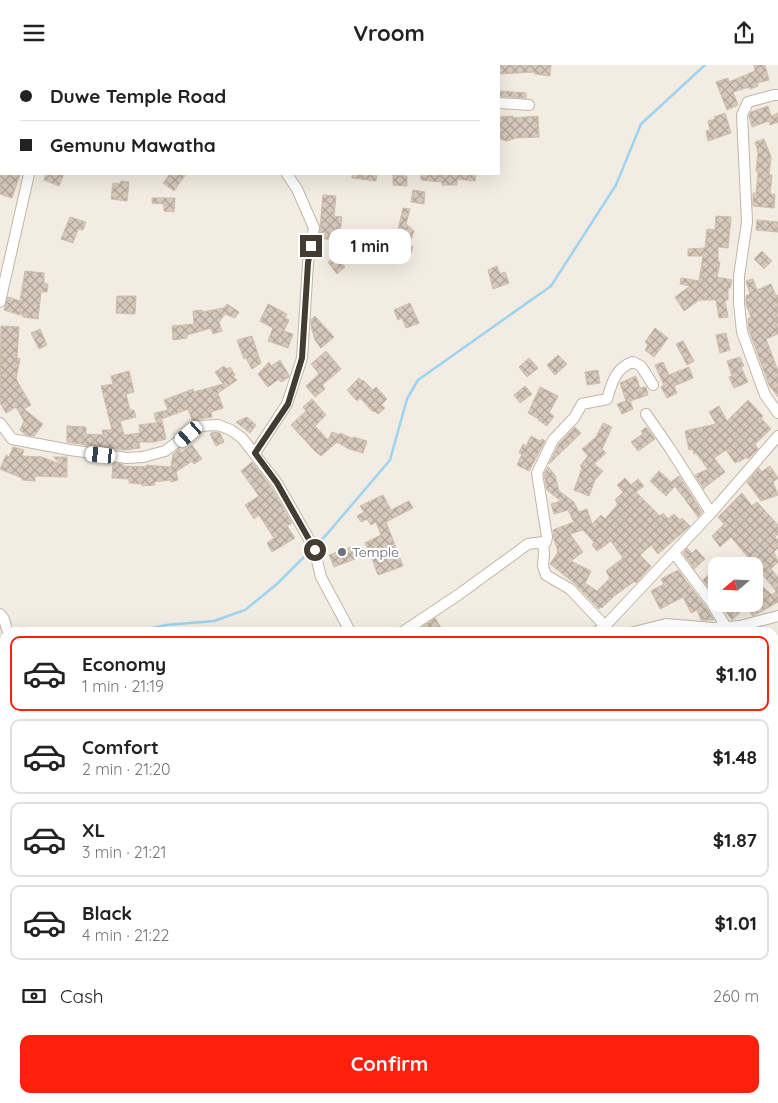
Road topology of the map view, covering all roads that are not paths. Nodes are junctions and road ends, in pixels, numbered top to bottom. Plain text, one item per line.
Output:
1 (778, 95) edge
2 (500, 103) edge
3 (529, 105) dead end
4 (29, 175) edge
5 (288, 175) edge
6 (0, 302) edge
7 (653, 385) dead end
8 (778, 413) edge
9 (646, 414) dead end
10 (0, 423) edge
11 (778, 436) edge
12 (255, 453) junction
13 (711, 513) junction
14 (543, 542) junction
15 (674, 553) junction
16 (0, 614) edge
17 (778, 616) edge
18 (605, 626) joint
19 (6, 627) edge
20 (348, 627) edge
21 (409, 627) edge
22 (654, 627) edge
23 (726, 627) junction

1 - 8 street
2 - 3 street
4 - 6 street
5 - 12 street
7 - 14 street
9 - 13 street
10 - 12 street
11 - 13 street
12 - 20 street
13 - 15 street
14 - 18 street
14 - 21 street
15 - 18 street
15 - 23 street
16 - 19 street
17 - 23 street
22 - 23 street

